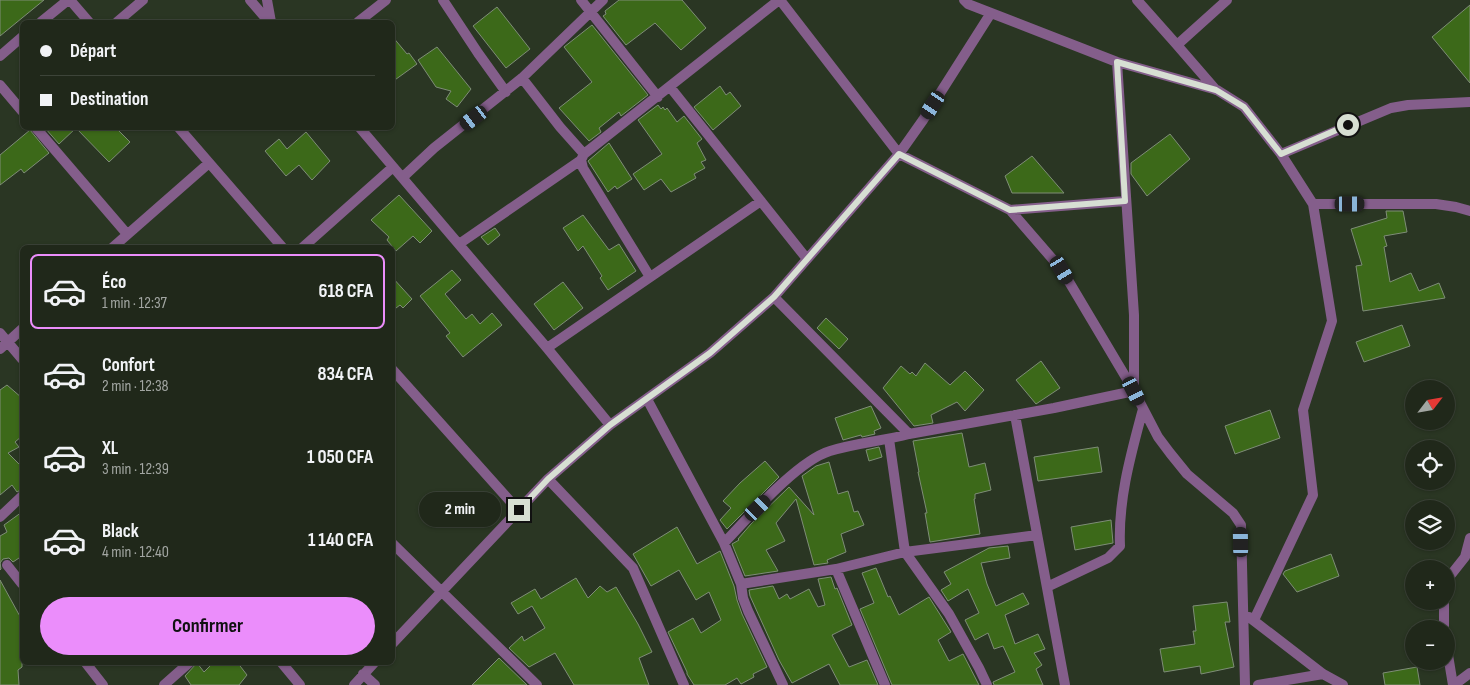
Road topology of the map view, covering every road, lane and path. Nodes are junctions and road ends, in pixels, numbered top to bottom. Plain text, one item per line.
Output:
1 (69, 0) edge
2 (143, 0) edge
3 (250, 0) edge
4 (266, 0) edge
5 (386, 0) edge
6 (443, 0) edge
7 (581, 0) edge
8 (603, 0) edge
9 (780, 0) edge
10 (964, 0) edge
11 (1137, 0) edge
12 (1227, 0) edge
13 (590, 12) junction
14 (991, 14) junction
15 (44, 20) edge
16 (88, 20) edge
17 (119, 20) edge
18 (268, 20) edge
19 (270, 20) edge
20 (361, 20) edge
21 (20, 39) edge
22 (1177, 45) junction
23 (0, 56) edge
24 (1117, 62) junction
25 (522, 78) junction
26 (0, 85) edge
27 (670, 87) junction
28 (1216, 90) junction
29 (506, 92) junction
30 (658, 97) junction
31 (1470, 102) edge
32 (20, 109) edge
33 (38, 130) edge
34 (181, 130) edge
35 (362, 130) edge
36 (899, 154) junction
37 (1281, 154) junction
38 (583, 157) junction
39 (209, 163) junction
40 (394, 167) junction
41 (403, 177) junction
42 (761, 201) junction
43 (1125, 201) junction
44 (1313, 204) junction
45 (1010, 210) junction
46 (1470, 211) edge
47 (127, 234) junction
48 (459, 244) junction
49 (115, 245) edge
50 (280, 245) edge
51 (305, 245) edge
52 (806, 260) junction
53 (650, 277) junction
54 (774, 297) junction
55 (20, 331) edge
56 (0, 333) edge
57 (4, 346) edge
58 (547, 348) junction
59 (20, 358) edge
60 (395, 372) edge
61 (1134, 391) junction
62 (647, 399) junction
63 (1143, 409) junction
64 (1015, 415) junction
65 (610, 425) junction
66 (909, 434) junction
67 (889, 439) junction
68 (548, 479) junction
69 (20, 498) edge
70 (519, 510) junction
71 (0, 517) edge
72 (1037, 535) junction
73 (1470, 538) edge
74 (724, 543) junction
75 (395, 546) edge
76 (905, 552) junction
77 (7, 565) dead end
78 (836, 569) junction
79 (1455, 569) edge
80 (20, 581) edge
81 (741, 584) junction
82 (1047, 587) junction
83 (443, 592) junction
84 (1242, 611) junction
85 (1254, 620) junction
86 (395, 641) edge
87 (87, 665) edge
88 (187, 665) edge
89 (283, 665) edge
90 (372, 665) edge
91 (1451, 670) edge
92 (1470, 673) edge
93 (363, 674) junction
94 (1323, 674) junction
95 (103, 685) edge
96 (164, 685) edge
97 (300, 685) edge
98 (354, 685) edge
99 (375, 685) edge
100 (537, 685) edge
101 (684, 685) edge
102 (783, 685) edge
103 (885, 685) edge
104 (986, 685) edge
105 (1065, 685) edge
106 (1245, 685) edge
107 (1258, 685) edge
108 (1342, 685) edge
109 (1454, 685) edge

1 - 15 street
1 - 16 street
2 - 17 street
3 - 18 street
4 - 19 street
5 - 20 street
6 - 29 street
7 - 13 street
8 - 13 street
9 - 27 street
9 - 36 street
10 - 14 street
11 - 22 street
12 - 22 street
13 - 25 street
13 - 30 street
14 - 24 street
14 - 36 street
21 - 23 street
22 - 28 street
24 - 28 street
24 - 43 street
25 - 29 street
25 - 38 street
26 - 32 street
27 - 30 street
27 - 42 street
28 - 37 street
29 - 41 street
30 - 38 street
31 - 37 street
33 - 47 street
34 - 39 street
35 - 40 street
36 - 45 street
36 - 52 street
37 - 44 street
38 - 48 street
38 - 53 street
39 - 47 street
39 - 50 street
40 - 41 street
40 - 51 street
41 - 48 street
42 - 52 street
42 - 53 street
43 - 45 street
43 - 61 street
44 - 46 street
44 - 85 street
45 - 61 street
47 - 49 street
48 - 58 street
52 - 54 street
53 - 58 street
54 - 62 street
54 - 66 street
55 - 57 street
56 - 57 street
57 - 59 street
58 - 65 street
60 - 70 street
61 - 63 street
61 - 64 street
62 - 65 street
62 - 74 street
63 - 82 street
63 - 84 street
64 - 66 street
64 - 72 street
65 - 68 street
66 - 67 street
67 - 74 street
67 - 76 street
68 - 70 street
68 - 101 street
69 - 71 street
70 - 83 street
72 - 76 street
72 - 82 street
73 - 79 street
74 - 81 street
75 - 83 street
76 - 78 street
76 - 104 street
77 - 80 street
78 - 81 street
78 - 103 street
81 - 102 street
82 - 105 street
83 - 86 street
83 - 100 street
84 - 85 street
84 - 106 street
85 - 94 street
87 - 95 street
88 - 96 street
89 - 97 street
90 - 93 street
91 - 109 street
92 - 109 street
93 - 98 street
93 - 99 street
94 - 107 street
94 - 108 street

